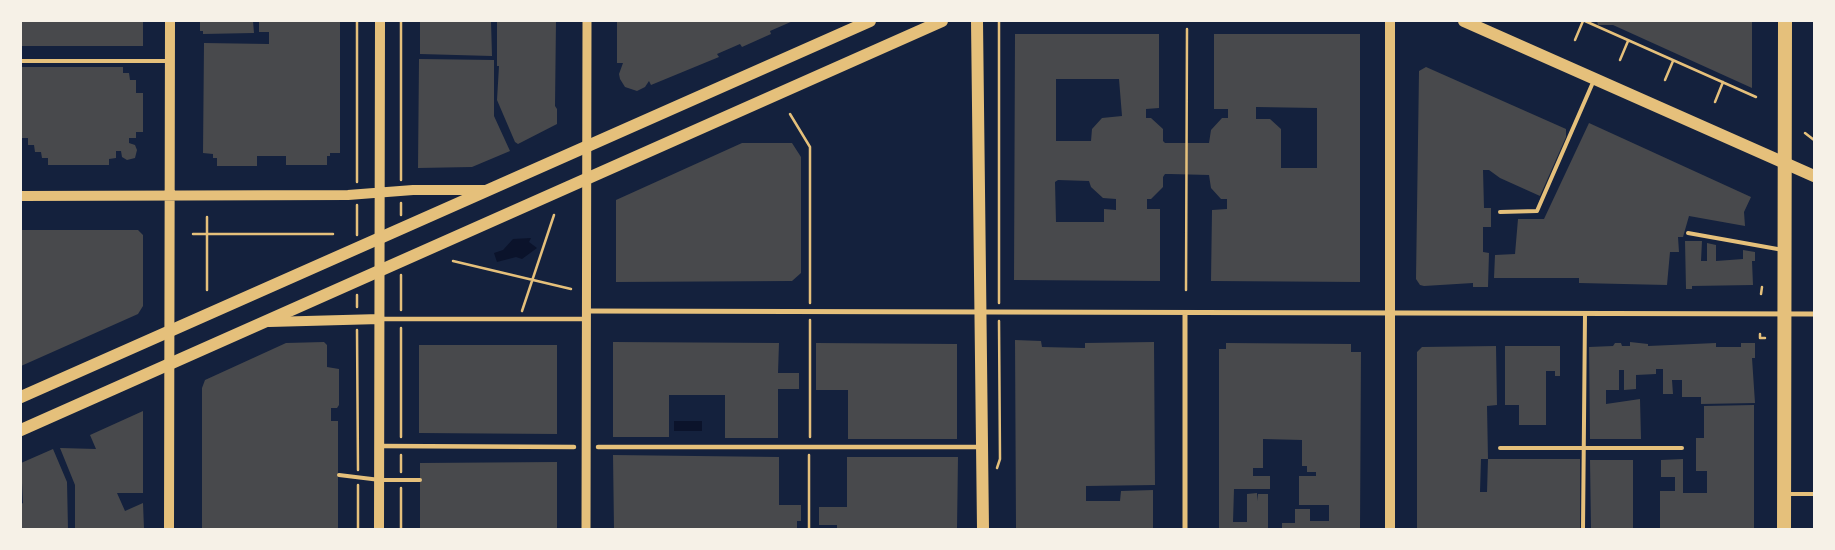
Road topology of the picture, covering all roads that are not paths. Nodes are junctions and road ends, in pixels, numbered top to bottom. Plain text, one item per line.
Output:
1 (170, 21) edge
2 (380, 21) edge
3 (587, 21) edge
4 (870, 21) edge
5 (942, 21) edge
6 (977, 21) edge
7 (1390, 21) edge
8 (1464, 21) edge
9 (1785, 21) edge
10 (21, 61) edge
11 (170, 61) junction
12 (1595, 78) junction
13 (587, 147) junction
14 (1785, 163) junction
15 (1814, 176) edge
16 (587, 180) junction
17 (491, 190) junction
18 (380, 193) junction
19 (21, 196) edge
20 (170, 196) junction
21 (1500, 212) dead end
22 (1688, 233) dead end
23 (380, 239) junction
24 (1785, 250) junction
25 (380, 271) junction
26 (982, 312) junction
27 (1185, 313) junction
28 (1390, 314) junction
29 (1585, 314) junction
30 (1785, 314) junction
31 (1814, 314) edge
32 (586, 315) junction
33 (380, 319) junction
34 (268, 322) junction
35 (169, 331) junction
36 (169, 366) junction
37 (21, 397) edge
38 (21, 430) edge
39 (380, 446) junction
40 (574, 447) dead end
41 (598, 447) dead end
42 (983, 447) junction
43 (1500, 448) dead end
44 (1584, 448) junction
45 (1682, 448) dead end
46 (339, 476) dead end
47 (380, 480) junction
48 (420, 480) dead end
49 (1784, 494) junction
50 (1814, 494) edge
51 (169, 529) edge
52 (379, 529) edge
53 (586, 529) edge
54 (983, 529) edge
55 (1185, 529) edge
56 (1390, 529) edge
57 (1583, 529) edge
58 (1784, 529) edge

1 - 11 main road
2 - 18 main road
3 - 13 street
4 - 13 main road
5 - 16 main road
6 - 26 main road
7 - 28 main road
8 - 12 main road
9 - 14 highway
10 - 11 lane
11 - 20 main road
12 - 14 main road
12 - 21 lane
13 - 16 street
13 - 17 main road
14 - 15 main road
14 - 24 highway
16 - 25 main road
16 - 32 street
17 - 18 main road
17 - 23 main road
18 - 20 main road
18 - 23 main road
19 - 20 main road
20 - 35 main road
22 - 24 lane
23 - 25 main road
23 - 35 main road
24 - 30 highway
25 - 33 main road
25 - 34 main road
26 - 27 street
26 - 32 street
26 - 42 main road
27 - 28 street
27 - 55 street
28 - 29 street
28 - 56 main road
29 - 30 street
29 - 44 lane
30 - 31 street
30 - 49 highway
32 - 33 street
32 - 53 street
33 - 34 main road
33 - 39 main road
34 - 36 main road
35 - 36 main road
35 - 37 main road
36 - 38 main road
36 - 51 main road
39 - 40 street
39 - 47 main road
41 - 42 street
42 - 54 main road
43 - 44 lane
44 - 45 lane
44 - 57 lane
46 - 47 lane
47 - 48 lane
47 - 52 main road
49 - 50 lane
49 - 58 highway

